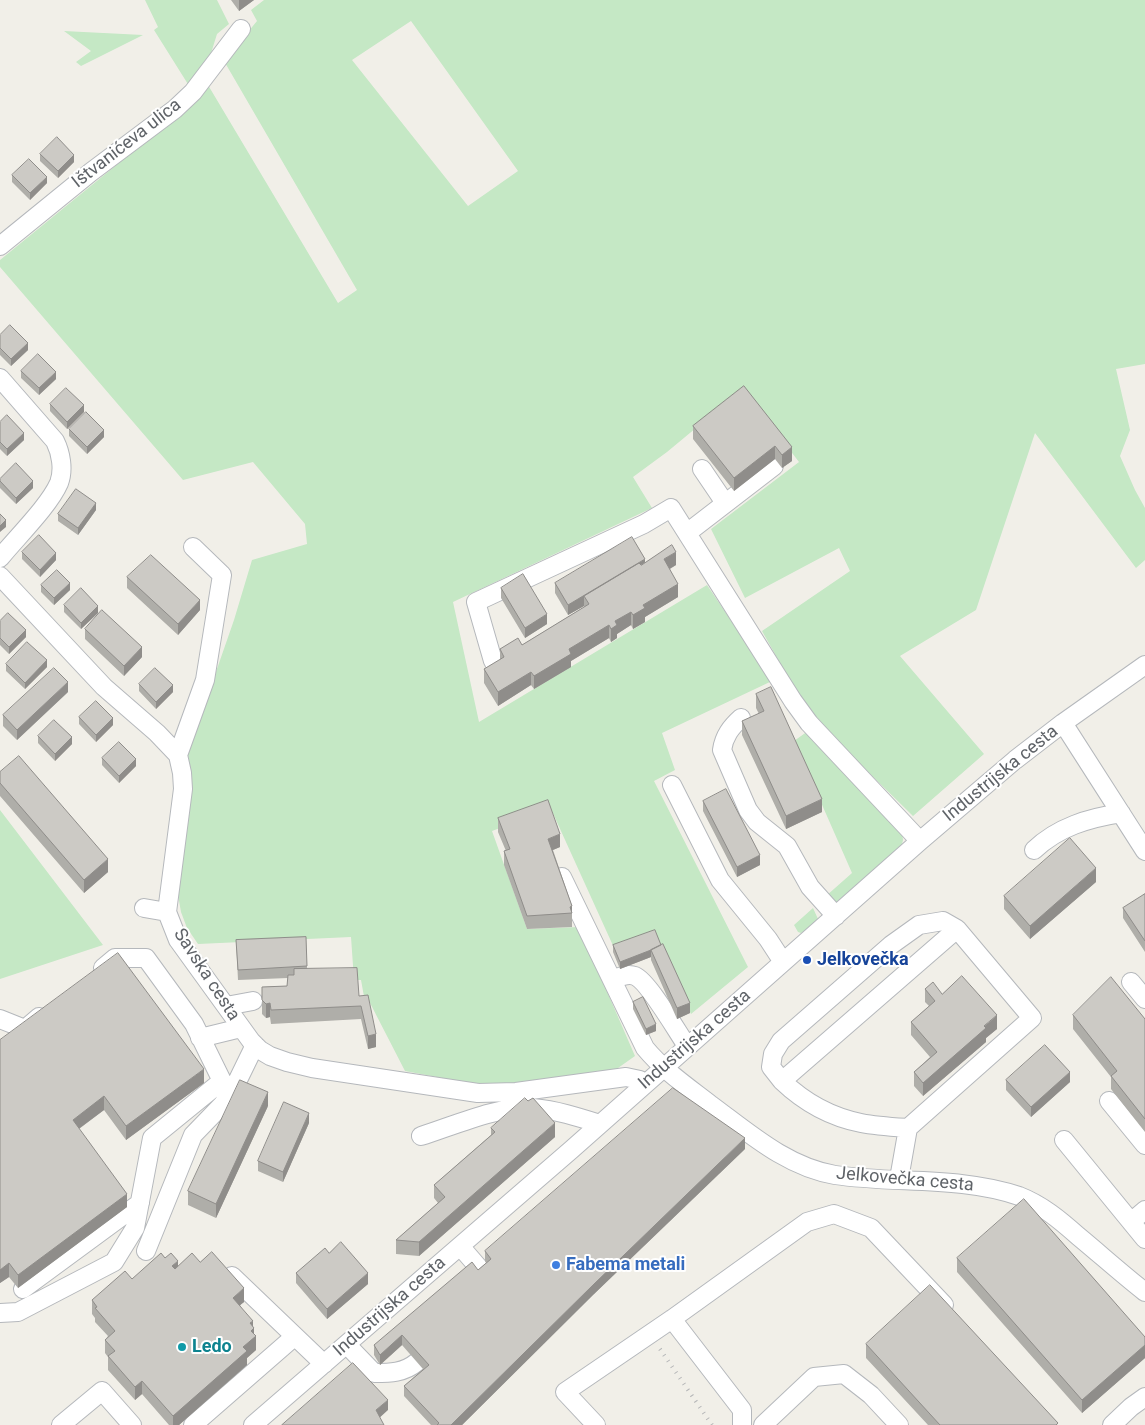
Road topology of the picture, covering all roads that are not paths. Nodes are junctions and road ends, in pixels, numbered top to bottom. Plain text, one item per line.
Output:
1 (241, 29) dead end
2 (0, 246) edge
3 (0, 378) edge
4 (774, 466) dead end
5 (702, 469) dead end
6 (725, 503) junction
7 (687, 532) junction
8 (193, 547) dead end
9 (0, 558) edge
10 (0, 576) edge
11 (493, 661) edge
12 (1145, 665) edge
13 (741, 718) dead end
14 (1063, 723) junction
15 (178, 754) junction
16 (672, 785) dead end
17 (1121, 813) junction
18 (920, 841) junction
19 (1034, 850) dead end
20 (1145, 851) edge
21 (562, 877) edge
22 (144, 908) dead end
23 (167, 912) junction
24 (836, 916) junction
25 (958, 929) junction
26 (783, 962) junction
27 (93, 975) edge
28 (612, 980) junction
29 (1132, 982) dead end
30 (1145, 999) edge
31 (253, 1001) dead end
32 (55, 1005) edge
33 (226, 1006) junction
34 (0, 1018) edge
35 (240, 1028) junction
36 (200, 1038) junction
37 (255, 1045) junction
38 (687, 1046) junction
39 (662, 1068) junction
40 (782, 1081) junction
41 (644, 1084) junction
42 (1109, 1101) dead end
43 (600, 1124) junction
44 (908, 1128) junction
45 (421, 1136) dead end
46 (1064, 1140) dead end
47 (1145, 1145) edge
48 (900, 1179) junction
49 (140, 1203) junction
50 (1145, 1210) edge
51 (1131, 1222) junction
52 (1145, 1239) edge
53 (460, 1246) junction
54 (146, 1252) dead end
55 (485, 1275) edge
56 (232, 1276) edge
57 (24, 1289) dead end
58 (1145, 1292) edge
59 (0, 1313) edge
60 (672, 1319) junction
61 (958, 1319) edge
62 (294, 1337) junction
63 (347, 1344) junction
64 (417, 1362) edge
65 (324, 1364) junction
66 (1145, 1397) edge
67 (61, 1425) edge
68 (132, 1425) edge
69 (193, 1425) edge
70 (253, 1425) edge
71 (596, 1425) edge
72 (742, 1425) edge
73 (763, 1425) edge
74 (899, 1425) edge
75 (1112, 1425) edge

1 - 2 street, Ištvanićeva ulica
3 - 9 street
4 - 6 street
5 - 6 street
6 - 7 street
7 - 11 street
7 - 18 street
8 - 15 street
10 - 15 street
12 - 14 street, Industrijska cesta
13 - 24 street
14 - 17 street
14 - 18 street, Industrijska cesta
15 - 23 street, Savska cesta
16 - 26 street
17 - 19 street
17 - 20 street
18 - 24 street, Industrijska cesta
21 - 28 street, Jelkovečka cesta
22 - 23 street
23 - 33 street, Savska cesta
24 - 26 street, Industrijska cesta
25 - 40 street
25 - 40 street
25 - 44 street
26 - 38 street, Industrijska cesta
27 - 36 street
28 - 38 street
28 - 39 street, Jelkovečka cesta
29 - 30 street
31 - 33 street
32 - 34 street
33 - 35 street, Savska cesta
35 - 36 street
35 - 37 street, Savska cesta
36 - 49 street
37 - 41 street, Savska cesta
37 - 54 street
38 - 39 street, Industrijska cesta
39 - 41 street, Industrijska cesta
39 - 48 street, Jelkovečka cesta
40 - 44 street
41 - 43 street, Industrijska cesta
42 - 47 street
43 - 45 street
43 - 53 street, Industrijska cesta
44 - 48 street
46 - 51 street
48 - 58 street, Jelkovečka cesta
49 - 57 street
49 - 59 street
50 - 51 street
51 - 52 street
53 - 55 street
53 - 63 street, Industrijska cesta
56 - 62 street
60 - 61 street
60 - 71 street
60 - 72 street
62 - 65 street
62 - 69 street
63 - 64 street
63 - 65 street, Industrijska cesta
65 - 70 street, Industrijska cesta
66 - 75 street
67 - 68 street
73 - 74 street

